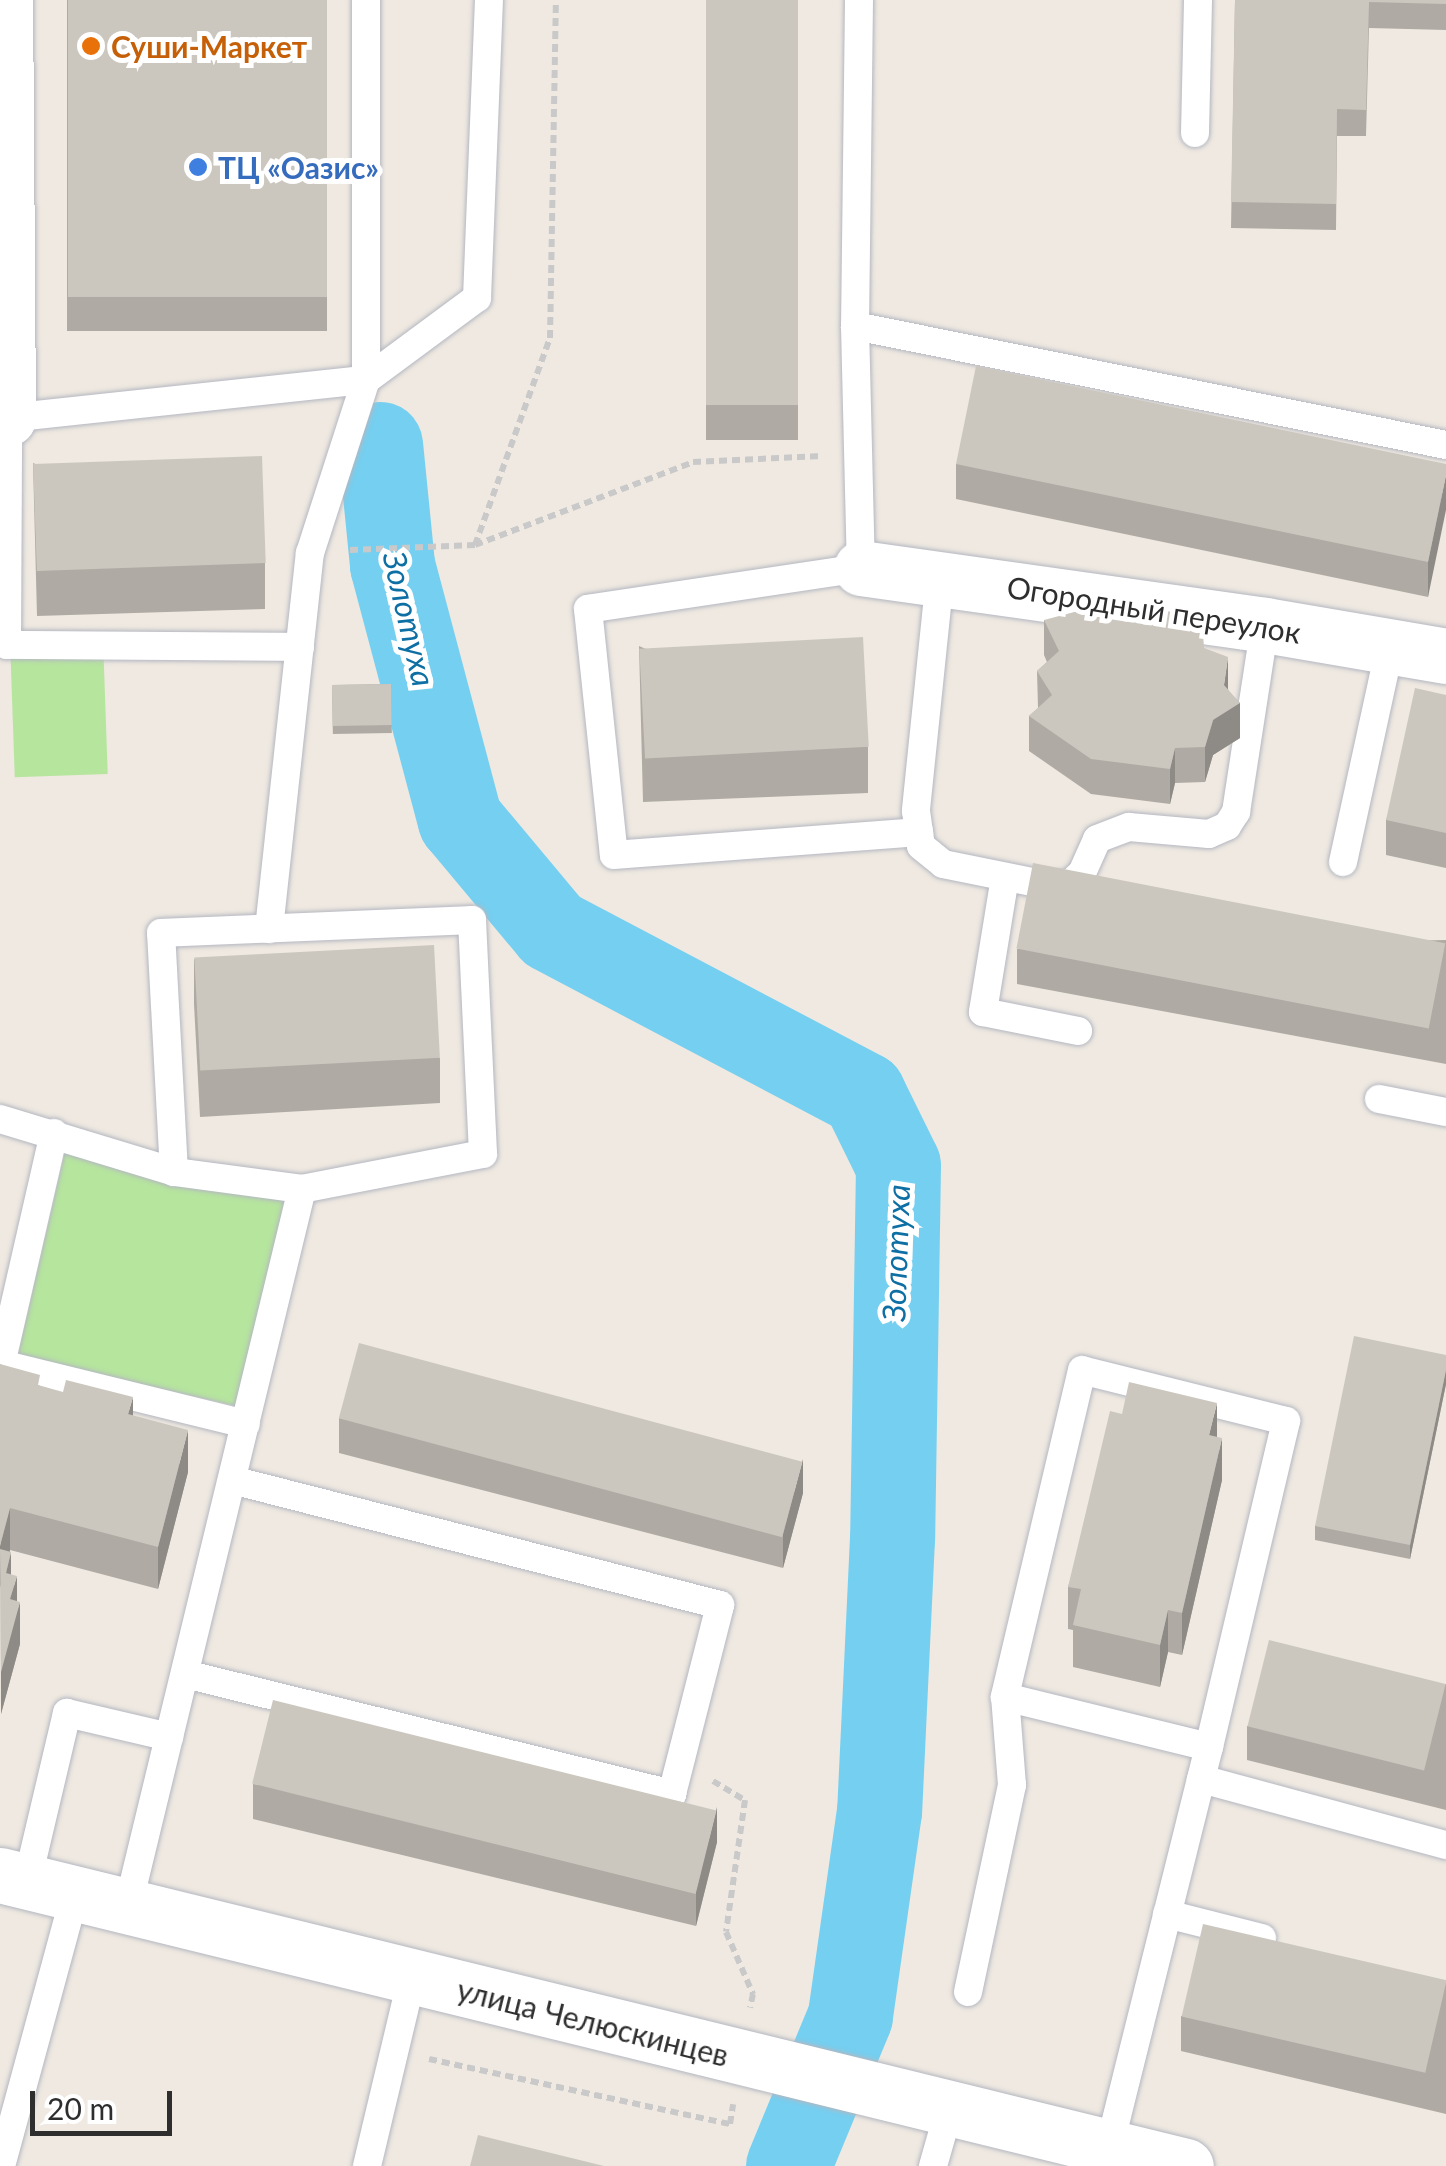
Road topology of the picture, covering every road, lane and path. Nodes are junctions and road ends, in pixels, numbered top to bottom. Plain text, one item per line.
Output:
1 (5, 0) edge
2 (366, 0) edge
3 (489, 0) edge
4 (556, 0) edge
5 (859, 0) edge
6 (1198, 0) edge
7 (1194, 132) dead end
8 (855, 326) junction
9 (366, 380) junction
10 (4, 418) edge
11 (1446, 445) edge
12 (860, 454) junction
13 (475, 545) junction
14 (344, 550) dead end
15 (861, 568) junction
16 (940, 577) junction
17 (3, 624) edge
18 (1264, 625) junction
19 (1390, 646) junction
20 (300, 647) junction
21 (1446, 656) edge
22 (919, 832) junction
23 (1343, 862) dead end
24 (1005, 877) junction
25 (268, 929) junction
26 (1078, 1031) dead end
27 (1379, 1099) dead end
28 (1446, 1112) edge
29 (0, 1120) edge
30 (54, 1132) junction
31 (174, 1172) junction
32 (302, 1189) junction
33 (246, 1424) junction
34 (232, 1480) junction
35 (185, 1674) junction
36 (1005, 1697) junction
37 (170, 1737) junction
38 (1209, 1748) junction
39 (1201, 1779) junction
40 (1446, 1844) edge
41 (34, 1884) edge
42 (128, 1906) junction
43 (1167, 1914) junction
44 (1297, 1947) edge
45 (412, 1977) junction
46 (968, 1992) dead end
47 (8, 2106) edge
48 (950, 2110) junction
49 (1109, 2148) junction
50 (1, 2166) edge
51 (366, 2166) edge
52 (932, 2166) edge
53 (1186, 2166) edge

1 - 10 street
2 - 9 lane
3 - 9 lane
4 - 13 path
5 - 8 lane
6 - 7 lane
8 - 11 lane
8 - 12 lane
9 - 10 lane
9 - 20 lane
10 - 17 lane
12 - 13 path
12 - 15 lane
13 - 14 path
15 - 16 street, Огородный переулок
15 - 22 lane
16 - 18 street, Огородный переулок
16 - 22 lane
17 - 20 lane
18 - 19 street, Огородный переулок
18 - 24 lane
19 - 21 street, Огородный переулок
19 - 23 lane
20 - 25 lane
22 - 24 lane
24 - 26 lane
25 - 31 lane
25 - 32 lane
27 - 28 lane
29 - 30 lane
30 - 31 lane
30 - 33 lane
31 - 32 lane
32 - 33 lane
33 - 34 lane
34 - 35 lane
34 - 35 lane
35 - 37 lane
36 - 38 lane
36 - 38 lane
36 - 46 lane
37 - 41 lane
37 - 42 lane
38 - 39 lane
39 - 40 lane
39 - 43 lane
41 - 42 street, улица Челюскинцев
41 - 47 lane
42 - 45 street, улица Челюскинцев
43 - 44 lane
43 - 49 lane
45 - 48 street, улица Челюскинцев
45 - 51 lane
47 - 50 lane
48 - 49 street, улица Челюскинцев
48 - 52 lane
49 - 53 street, улица Челюскинцев

